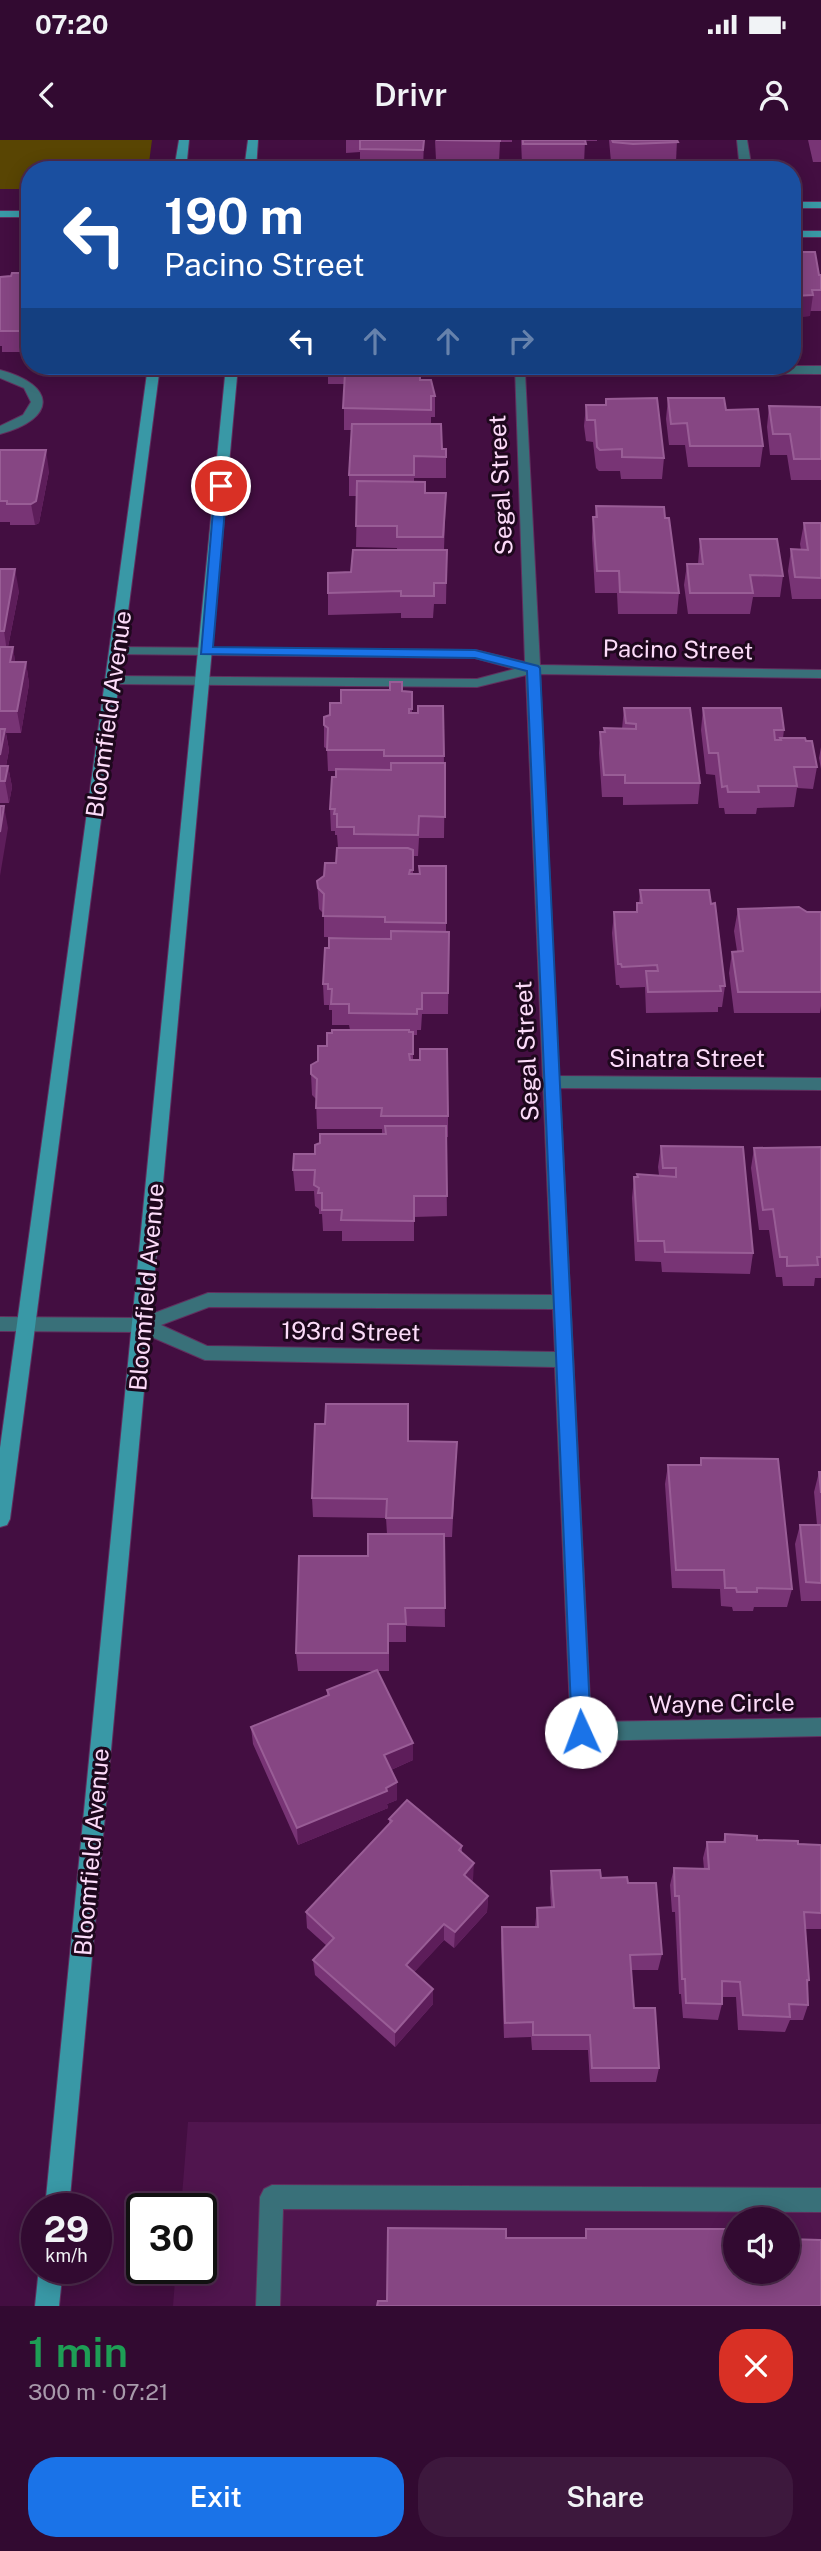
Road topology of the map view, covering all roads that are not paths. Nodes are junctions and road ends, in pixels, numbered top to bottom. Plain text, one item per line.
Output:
1 (184, 140) edge
2 (253, 140) edge
3 (742, 140) edge
4 (181, 161) edge
5 (251, 161) edge
6 (745, 161) edge
7 (801, 205) edge
8 (821, 205) edge
9 (0, 214) edge
10 (21, 214) edge
11 (801, 234) edge
12 (821, 234) edge
13 (801, 370) edge
14 (821, 370) edge
15 (0, 374) edge
16 (153, 375) edge
17 (231, 375) edge
18 (519, 375) edge
19 (0, 430) edge
20 (116, 651) junction
21 (206, 651) junction
22 (534, 668) junction
23 (821, 674) edge
24 (113, 680) junction
25 (202, 681) junction
26 (552, 1082) junction
27 (821, 1084) edge
28 (561, 1303) junction
29 (0, 1324) edge
30 (26, 1324) junction
31 (142, 1325) junction
32 (565, 1360) junction
33 (0, 1519) edge
34 (821, 1727) edge
35 (581, 1732) joint
36 (58, 2193) edge
37 (821, 2200) edge
38 (49, 2284) edge
39 (47, 2306) edge
40 (268, 2306) edge

1 - 4 street
2 - 5 street
3 - 6 street
7 - 8 street
9 - 10 street
11 - 12 street
13 - 14 street, Segal Street
15 - 19 street
16 - 20 street, Bloomfield Avenue
17 - 21 street, Bloomfield Avenue
18 - 22 street, Segal Street
20 - 21 street, Pacino Street
20 - 24 street, Bloomfield Avenue
21 - 22 street, Pacino Street
21 - 25 street, Bloomfield Avenue
22 - 23 street, Pacino Street
22 - 25 street, Pacino Street
22 - 26 street, Segal Street
24 - 25 street, Pacino Street
24 - 30 street, Bloomfield Avenue
25 - 31 street, Bloomfield Avenue
26 - 27 street, Sinatra Street
26 - 28 street, Segal Street
28 - 31 street, 193rd Street
28 - 32 street, Segal Street
29 - 30 street, 193rd Street
30 - 31 street, 193rd Street
30 - 33 street, Bloomfield Avenue
31 - 32 street, 193rd Street
31 - 36 street, Bloomfield Avenue
32 - 35 street, Segal Street
34 - 35 street, Wayne Circle
37 - 40 street
38 - 39 street

